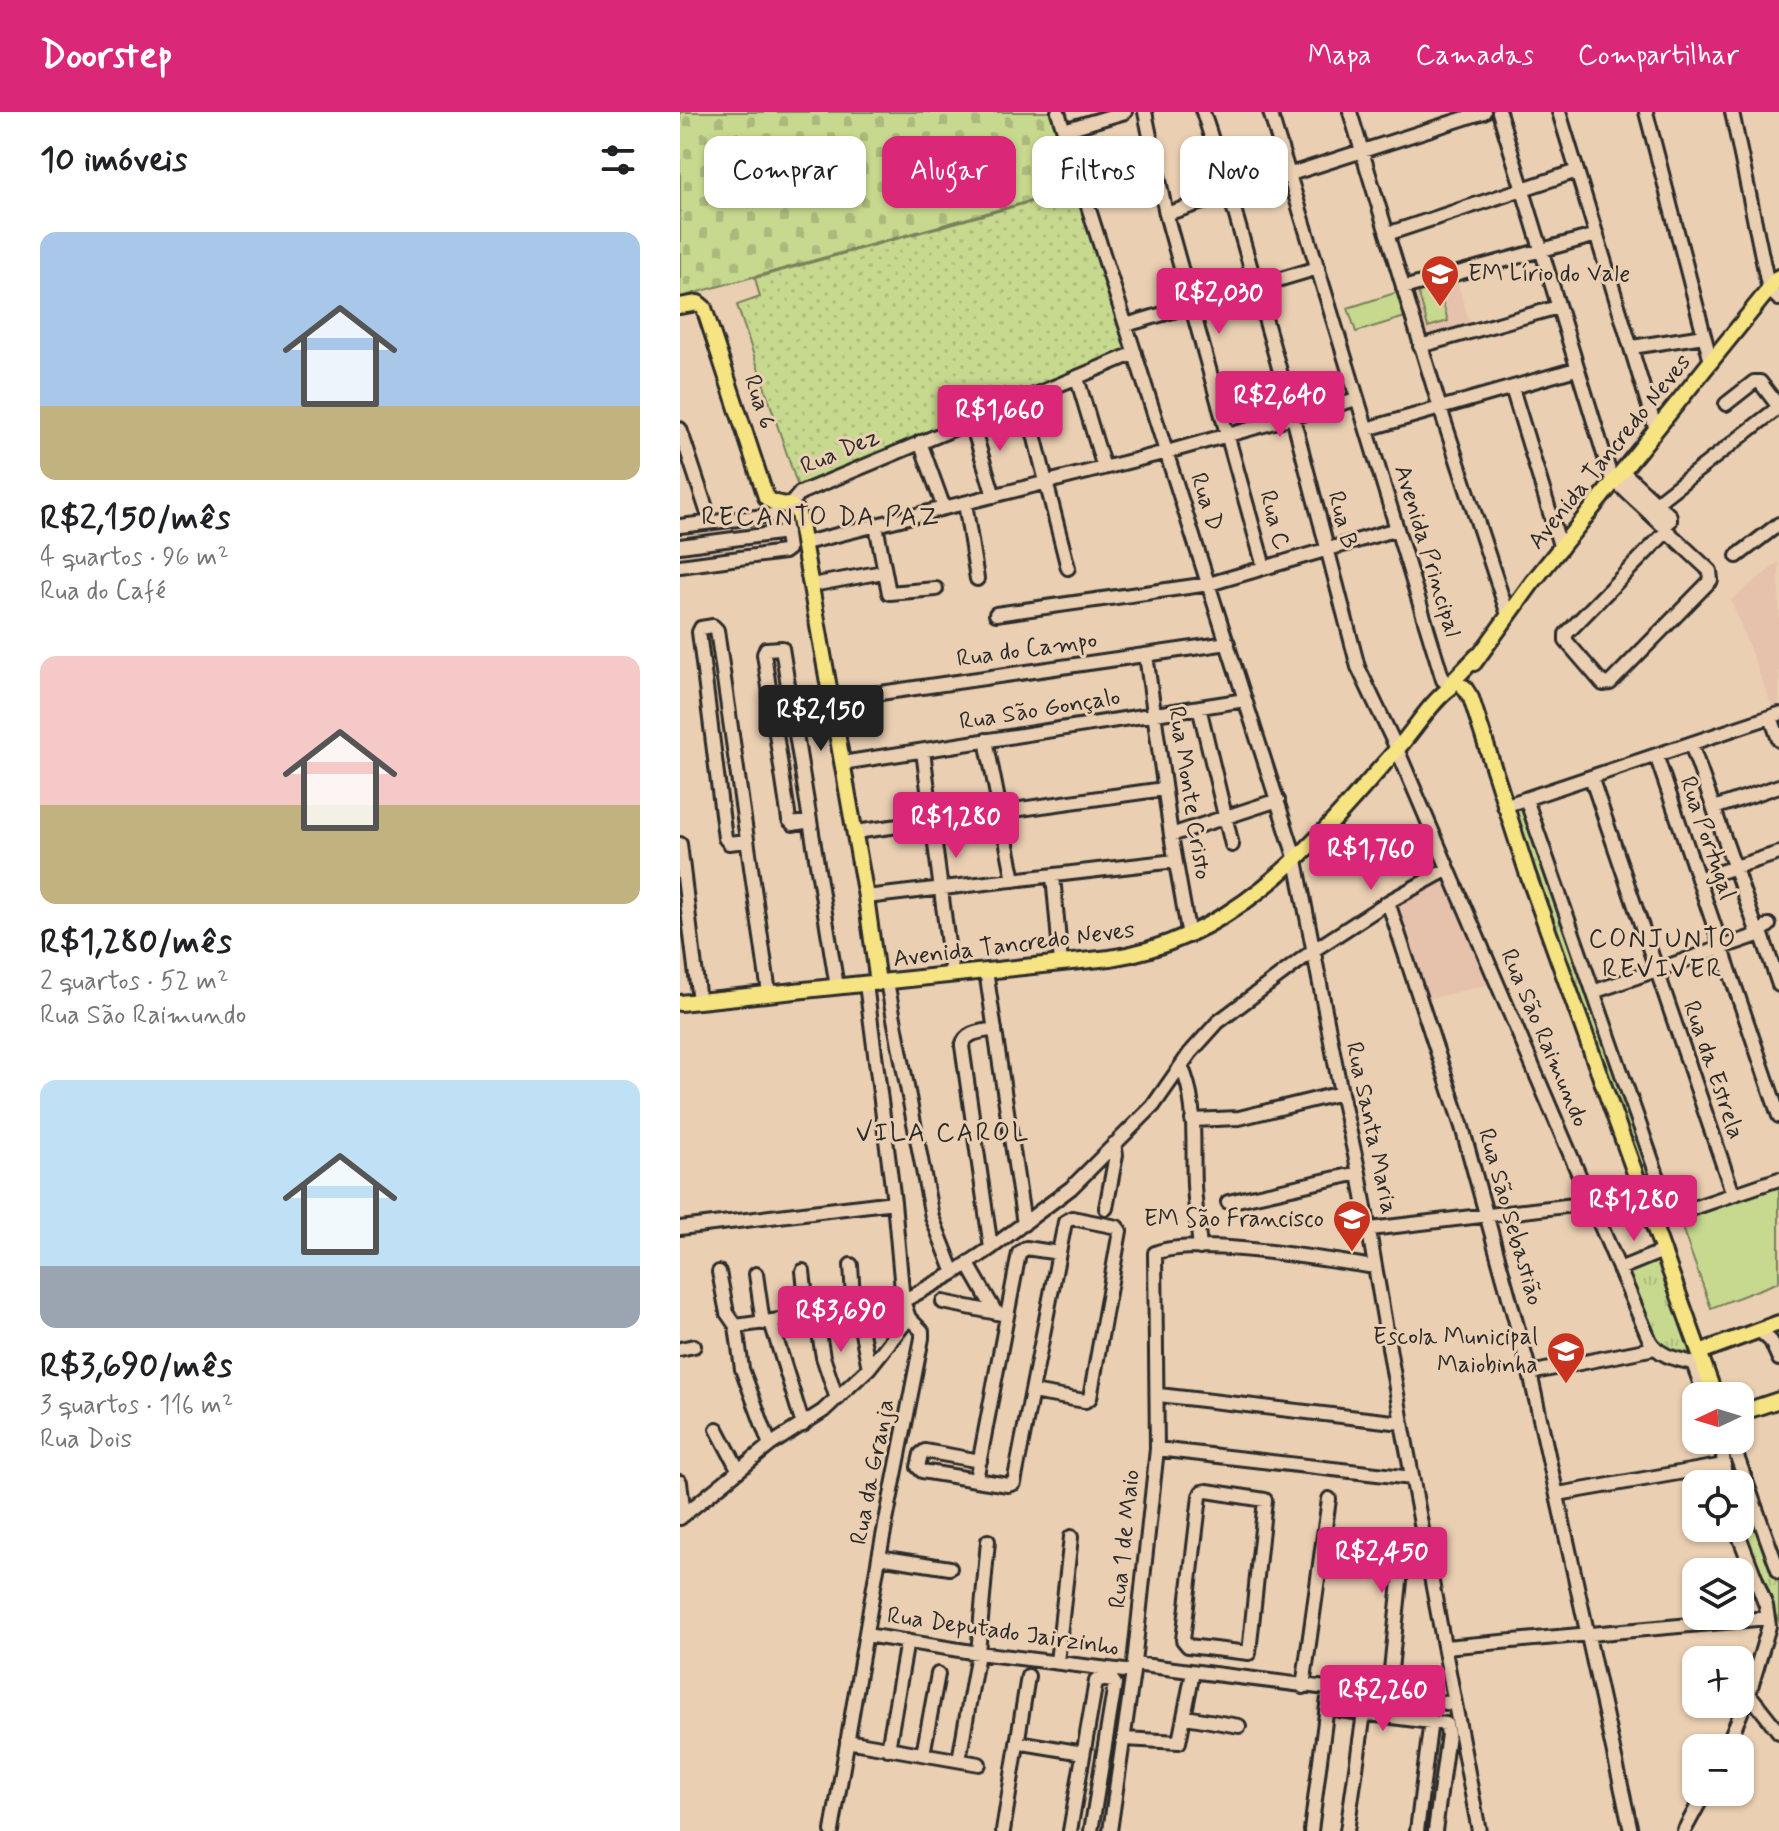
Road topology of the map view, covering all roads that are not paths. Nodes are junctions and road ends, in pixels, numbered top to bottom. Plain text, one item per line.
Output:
1 (1058, 112) edge
2 (1125, 112) edge
3 (1145, 112) edge
4 (1203, 112) edge
5 (1270, 112) edge
6 (1350, 112) edge
7 (1484, 112) edge
8 (1499, 112) edge
9 (1559, 112) edge
10 (1646, 112) edge
11 (1732, 112) edge
12 (1064, 130) junction
13 (1211, 136) edge
14 (1362, 150) junction
15 (1577, 171) junction
16 (1289, 174) junction
17 (1523, 188) junction
18 (1186, 208) edge
19 (1233, 208) edge
20 (1166, 214) junction
21 (1387, 234) junction
22 (1597, 235) junction
23 (1542, 250) junction
24 (1318, 268) junction
25 (1254, 287) junction
26 (1403, 288) junction
27 (1776, 289) edge
28 (687, 305) edge
29 (1191, 306) junction
30 (1558, 307) junction
31 (1126, 325) junction
32 (1704, 336) junction
33 (1420, 346) junction
34 (1632, 347) junction
35 (1135, 353) junction
36 (1711, 362) junction
37 (1576, 369) junction
38 (1077, 378) junction
39 (1512, 388) junction
40 (1025, 399) junction
41 (1357, 399) junction
42 (1726, 404) dead end
43 (1779, 407) edge
44 (1440, 408) junction
45 (1293, 417) junction
46 (971, 421) junction
47 (680, 429) edge
48 (1367, 429) junction
49 (1656, 430) junction
50 (1229, 435) junction
51 (920, 442) junction
52 (1167, 452) junction
53 (1104, 468) junction
54 (1617, 479) junction
55 (1047, 481) junction
56 (994, 496) junction
57 (965, 503) junction
58 (1656, 503) junction
59 (790, 505) junction
60 (944, 508) junction
61 (707, 511) dead end
62 (1779, 524) edge
63 (876, 525) junction
64 (680, 526) edge
65 (1666, 528) junction
66 (1397, 529) junction
67 (786, 532) junction
68 (805, 543) junction
69 (680, 546) edge
70 (1561, 549) junction
71 (1328, 551) junction
72 (1737, 556) dead end
73 (680, 566) edge
74 (1264, 567) junction
75 (1068, 568) dead end
76 (883, 572) junction
77 (977, 579) dead end
78 (1209, 584) junction
79 (812, 585) junction
80 (936, 589) dead end
81 (996, 614) dead end
82 (1508, 615) junction
83 (1228, 643) junction
84 (1146, 655) junction
85 (1457, 686) junction
86 (832, 700) junction
87 (1245, 700) junction
88 (1199, 707) junction
89 (1154, 714) junction
90 (1775, 716) edge
91 (986, 740) junction
92 (1779, 740) edge
93 (1691, 744) junction
94 (1397, 749) junction
95 (923, 751) junction
96 (1656, 755) junction
97 (842, 763) junction
98 (1591, 777) junction
99 (1779, 786) edge
100 (1164, 789) junction
101 (1526, 799) junction
102 (1278, 800) junction
103 (1504, 806) junction
104 (1714, 808) junction
105 (1000, 812) junction
106 (1225, 817) junction
107 (810, 821) junction
108 (933, 822) junction
109 (855, 832) junction
110 (1171, 835) junction
111 (747, 841) junction
112 (680, 844) edge
113 (1232, 845) dead end
114 (680, 851) edge
115 (1779, 853) edge
116 (1296, 860) junction
117 (1175, 861) junction
118 (1735, 868) junction
119 (1448, 869) junction
120 (1053, 876) junction
121 (1698, 879) junction
122 (1014, 880) junction
123 (942, 889) junction
124 (866, 897) junction
125 (1388, 902) junction
126 (1769, 926) edge
127 (1189, 936) junction
128 (1721, 947) junction
129 (1314, 950) junction
130 (1777, 959) edge
131 (1061, 963) junction
132 (1656, 970) junction
133 (986, 971) junction
134 (952, 975) junction
135 (877, 983) junction
136 (1779, 985) edge
137 (837, 987) junction
138 (1593, 992) junction
139 (769, 993) junction
140 (699, 1001) junction
141 (680, 1003) edge
142 (995, 1029) junction
143 (1181, 1066) junction
144 (1341, 1093) junction
145 (1779, 1116) edge
146 (1192, 1120) junction
147 (1114, 1144) junction
148 (1359, 1173) junction
149 (1779, 1179) edge
150 (1733, 1194) junction
151 (894, 1202) junction
152 (1228, 1202) dead end
153 (1591, 1203) junction
154 (1106, 1208) dead end
155 (1671, 1215) junction
156 (1487, 1217) junction
157 (1652, 1222) junction
158 (1024, 1224) junction
159 (680, 1228) edge
160 (1370, 1229) junction
161 (991, 1248) junction
162 (1200, 1248) junction
163 (1663, 1251) junction
164 (1059, 1253) junction
165 (968, 1264) junction
166 (851, 1265) dead end
167 (1375, 1267) junction
168 (1619, 1269) junction
169 (803, 1271) dead end
170 (719, 1272) dead end
171 (954, 1273) junction
172 (756, 1274) dead end
173 (943, 1302) dead end
174 (906, 1309) junction
175 (856, 1314) junction
176 (1001, 1314) junction
177 (812, 1316) junction
178 (767, 1322) junction
179 (1779, 1323) edge
180 (736, 1326) junction
181 (1759, 1330) junction
182 (694, 1346) dead end
183 (1655, 1348) junction
184 (680, 1349) edge
185 (1698, 1359) junction
186 (1779, 1359) edge
187 (869, 1368) junction
188 (1530, 1373) junction
189 (1702, 1382) edge
190 (1709, 1382) edge
191 (1032, 1392) junction
192 (1159, 1395) junction
193 (837, 1399) junction
194 (1779, 1400) edge
195 (1754, 1408) edge
196 (1402, 1423) junction
197 (803, 1425) junction
198 (717, 1429) dead end
199 (770, 1445) junction
200 (1157, 1449) junction
201 (1723, 1454) edge
202 (1736, 1454) edge
203 (980, 1461) junction
204 (1724, 1465) junction
205 (738, 1469) junction
206 (1724, 1470) edge
207 (1412, 1478) junction
208 (976, 1480) junction
209 (680, 1482) edge
210 (1558, 1494) junction
211 (1329, 1499) dead end
212 (682, 1516) edge
213 (1071, 1537) dead end
214 (988, 1541) dead end
215 (1742, 1542) edge
216 (1322, 1551) junction
217 (879, 1557) junction
218 (950, 1568) dead end
219 (1779, 1572) edge
220 (1774, 1621) edge
221 (1587, 1632) junction
222 (866, 1635) junction
223 (907, 1641) junction
224 (1445, 1647) junction
225 (978, 1653) junction
226 (1249, 1653) junction
227 (1057, 1662) junction
228 (1134, 1668) junction
229 (1193, 1672) junction
230 (938, 1674) dead end
231 (1028, 1676) dead end
232 (1244, 1679) junction
233 (1754, 1679) edge
234 (1390, 1680) dead end
235 (1303, 1687) junction
236 (1329, 1690) junction
237 (1754, 1700) edge
238 (1455, 1704) junction
239 (1339, 1710) dead end
240 (1364, 1713) junction
241 (1186, 1717) junction
242 (1431, 1720) junction
243 (1239, 1726) dead end
244 (1779, 1732) edge
245 (1125, 1739) junction
246 (847, 1741) junction
247 (1017, 1742) junction
248 (888, 1749) junction
249 (1083, 1753) junction
250 (923, 1754) junction
251 (959, 1760) junction
252 (979, 1764) dead end
253 (1697, 1806) edge
254 (832, 1831) edge
255 (1003, 1831) edge
256 (1070, 1831) edge
257 (1091, 1831) edge
258 (1110, 1831) edge
259 (1311, 1831) edge
260 (1347, 1831) edge
261 (1417, 1831) edge
262 (1435, 1831) edge
263 (1479, 1831) edge
264 (1631, 1831) edge
265 (1684, 1831) edge

1 - 12 street, Rua D
2 - 12 street
3 - 20 street, Rua C
4 - 13 street, Rua B
5 - 16 street, Avenida Principal
6 - 14 street
7 - 14 street
8 - 17 street
9 - 15 street
10 - 32 street
11 - 27 street
12 - 31 street, Rua D
14 - 16 street
14 - 21 street
15 - 17 street
15 - 22 street
16 - 24 street, Avenida Principal
17 - 21 street
17 - 23 street
18 - 20 street
19 - 25 street, Rua B
20 - 29 street, Rua C
21 - 26 street
22 - 23 street
22 - 34 street
23 - 26 street
23 - 30 street
24 - 25 street
24 - 41 street, Avenida Principal
25 - 29 street
25 - 45 street, Rua B
26 - 33 street
27 - 36 main road, Avenida Tancredo Neves
28 - 59 main road, Rua 6
29 - 31 street
29 - 50 street, Rua C
30 - 33 street
30 - 37 street
31 - 35 street, Rua D
32 - 34 street
32 - 36 street
33 - 44 street
34 - 49 street
35 - 38 street, Rua Dez
35 - 52 street, Rua D
36 - 49 main road, Avenida Tancredo Neves
37 - 39 street
37 - 54 street
38 - 40 street, Rua Dez
38 - 53 street
39 - 44 street
39 - 70 street
40 - 46 street, Rua Dez
40 - 55 street
41 - 45 street
41 - 48 street, Avenida Principal
42 - 43 street
43 - 58 street
44 - 48 street
44 - 82 street
45 - 50 street
45 - 71 street, Rua B
46 - 51 street, Rua Dez
46 - 56 street
47 - 61 street
48 - 66 street, Avenida Principal
49 - 54 main road, Avenida Tancredo Neves
50 - 52 street
50 - 74 street, Rua C
51 - 59 street, Rua Dez
51 - 60 street
52 - 53 street
52 - 78 street, Rua D
53 - 55 street
54 - 58 street
54 - 65 street
54 - 70 main road, Avenida Tancredo Neves
55 - 56 street
55 - 75 street
56 - 57 street
57 - 60 street
57 - 77 street
58 - 65 street
59 - 68 main road
60 - 63 street
62 - 72 street
63 - 68 street
63 - 76 street
64 - 67 street
65 - 65 street
66 - 71 street
66 - 85 street, Avenida Principal
67 - 69 street
67 - 73 street
68 - 79 main road
70 - 82 main road, Avenida Tancredo Neves
71 - 74 street
71 - 94 street, Rua B
74 - 78 street
76 - 79 street
76 - 80 street
78 - 81 street
78 - 83 street, Rua D
79 - 86 main road
82 - 85 main road, Avenida Tancredo Neves
83 - 84 street, Rua do Campo
83 - 87 street, Rua D
84 - 86 street, Rua do Campo
84 - 89 street, Rua Monte Cristo
85 - 94 main road, Avenida Tancredo Neves
85 - 103 main road
86 - 97 main road
87 - 88 street, Rua São Gonçalo
87 - 102 street, Rua D
88 - 89 street, Rua São Gonçalo
88 - 106 street
89 - 91 street, Rua São Gonçalo
89 - 100 street, Rua Monte Cristo
90 - 92 street
90 - 93 street
91 - 95 street, Rua São Gonçalo
91 - 105 street
93 - 96 street
93 - 104 street
94 - 116 main road, Avenida Tancredo Neves
94 - 119 street, Rua São Raimundo
95 - 97 street, Rua São Gonçalo
95 - 108 street
96 - 98 street
96 - 121 street, Rua Portugal
97 - 109 main road
98 - 101 street
98 - 132 street, Rua da Estrela
99 - 104 street
100 - 105 street
100 - 110 street, Rua Monte Cristo
101 - 103 street
101 - 138 street
102 - 106 street
102 - 116 street, Rua D
103 - 157 main road
104 - 118 street
105 - 108 street
105 - 122 street
106 - 110 street
106 - 113 street
107 - 107 street
107 - 137 street
108 - 109 street
108 - 123 street
109 - 124 main road
110 - 117 street, Rua Monte Cristo
111 - 111 street
111 - 139 street
112 - 114 street
114 - 140 street
115 - 118 street
116 - 127 main road, Avenida Tancredo Neves
116 - 129 street, Rua Santa Maria
117 - 120 street
117 - 127 street, Rua Monte Cristo
118 - 121 street
118 - 126 street
119 - 125 street
119 - 153 street, Rua São Raimundo
120 - 122 street
120 - 131 street
121 - 128 street, Rua Portugal
122 - 123 street
123 - 124 street
123 - 134 street
124 - 135 main road
125 - 129 street
125 - 156 street, Rua São Sebastião
126 - 128 street
126 - 130 street
126 - 136 street
127 - 131 main road, Avenida Tancredo Neves
128 - 132 street
128 - 145 street, Rua Portugal
129 - 143 street
129 - 144 street, Rua Santa Maria
131 - 133 main road, Avenida Tancredo Neves
132 - 138 street
132 - 150 street, Rua da Estrela
133 - 134 main road, Avenida Tancredo Neves
133 - 142 street
134 - 135 main road, Avenida Tancredo Neves
135 - 137 main road, Avenida Tancredo Neves
135 - 151 street, Rua da Granja
135 - 171 street
137 - 139 main road, Avenida Tancredo Neves
138 - 155 street
139 - 140 main road, Avenida Tancredo Neves
140 - 141 main road, Avenida Tancredo Neves
142 - 158 street
142 - 161 street
143 - 146 street
143 - 147 street
144 - 146 street
144 - 148 street, Rua Santa Maria
146 - 162 street
147 - 154 street
147 - 158 street
148 - 152 street
148 - 160 street, Rua Santa Maria
149 - 150 street
150 - 155 street
151 - 159 street
151 - 174 street, Rua da Granja
153 - 156 street
153 - 168 street, Rua São Raimundo
155 - 157 street
156 - 160 street
156 - 188 street, Rua São Sebastião
157 - 163 main road
158 - 161 street
160 - 167 street, Rua Santa Maria
161 - 165 street
162 - 167 street
162 - 192 street, Rua 1 de Maio
163 - 168 street
163 - 185 main road
164 - 176 street
164 - 191 street
164 - 191 street
165 - 171 street
165 - 176 street
166 - 175 street
167 - 196 street, Rua Santa Maria
168 - 183 street, Rua São Raimundo
169 - 177 street
170 - 180 street
171 - 174 street
172 - 178 street
173 - 176 street
174 - 175 street
174 - 187 street
174 - 217 street, Rua da Granja
175 - 177 street
175 - 187 street
176 - 203 street
177 - 178 street
177 - 193 street
178 - 180 street
178 - 197 street
179 - 181 main road
180 - 199 street
181 - 185 main road
181 - 186 street
182 - 184 street
183 - 185 street
183 - 188 street
185 - 189 street
185 - 190 main road
187 - 193 street
188 - 210 street, Rua São Sebastião
191 - 208 street
192 - 196 street
192 - 200 street, Rua 1 de Maio
193 - 197 street
194 - 195 main road
196 - 207 street, Rua Santa Maria
197 - 199 street
198 - 205 street
199 - 205 street
200 - 207 street
200 - 228 street, Rua 1 de Maio
201 - 204 street
202 - 219 street
203 - 208 street
203 - 208 street
204 - 206 street
204 - 210 street
205 - 212 street
207 - 224 street, Rua Santa Maria
209 - 212 street
210 - 221 street, Rua São Sebastião
211 - 216 street
213 - 227 street
214 - 225 street
215 - 220 street
216 - 234 street
216 - 235 street
217 - 218 street
217 - 222 street, Rua da Granja
220 - 221 street
220 - 233 street
221 - 224 street
221 - 264 street, Rua São Sebastião
222 - 223 street, Rua Deputado Jairzinho
222 - 246 street, Rua da Granja
223 - 225 street, Rua Deputado Jairzinho
223 - 248 street
224 - 238 street, Rua Santa Maria
225 - 227 street, Rua Deputado Jairzinho
225 - 251 street
226 - 226 street
226 - 232 street
227 - 228 street, Rua Deputado Jairzinho
228 - 229 street, Rua Deputado Jairzinho
228 - 245 street, Rua 1 de Maio
229 - 232 street, Rua Deputado Jairzinho
229 - 241 street
230 - 250 street
231 - 247 street
232 - 235 street, Rua Deputado Jairzinho
235 - 236 street, Rua Deputado Jairzinho
236 - 238 street, Rua Deputado Jairzinho
236 - 259 street
237 - 244 street
238 - 263 street, Rua Santa Maria
239 - 240 street
240 - 242 street
240 - 260 street
241 - 243 street
241 - 245 street
242 - 261 street
242 - 262 street
245 - 258 street, Rua 1 de Maio
246 - 248 street
246 - 254 street, Rua da Granja
247 - 249 street
247 - 255 street
248 - 250 street
249 - 256 street
249 - 257 street
250 - 251 street
251 - 252 street
253 - 265 street

